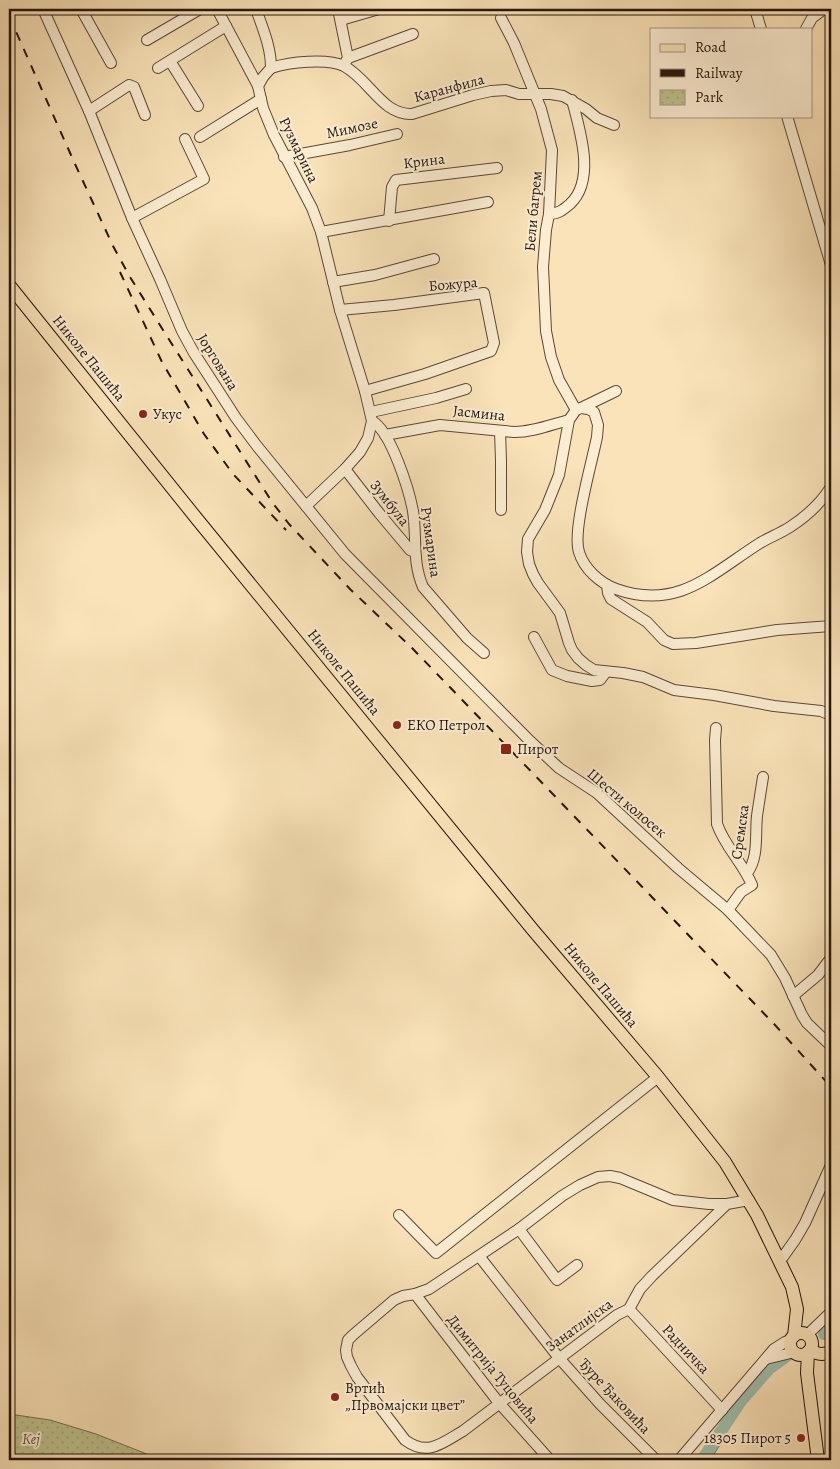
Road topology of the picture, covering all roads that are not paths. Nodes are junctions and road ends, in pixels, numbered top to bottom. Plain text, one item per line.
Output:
1 (43, 9) edge
2 (81, 9) edge
3 (200, 9) edge
4 (217, 9) edge
5 (256, 9) edge
6 (338, 9) edge
7 (380, 9) edge
8 (755, 9) edge
9 (824, 9) edge
10 (501, 18) dead end
11 (341, 20) junction
12 (226, 26) junction
13 (761, 28) edge
14 (807, 28) edge
15 (413, 34) dead end
16 (147, 40) dead end
17 (170, 61) junction
18 (345, 62) junction
19 (111, 63) dead end
20 (158, 68) dead end
21 (271, 68) junction
22 (258, 86) junction
23 (534, 94) junction
24 (261, 99) junction
25 (572, 100) junction
26 (198, 106) dead end
27 (88, 112) junction
28 (145, 115) dead end
29 (788, 118) edge
30 (614, 125) dead end
31 (397, 134) dead end
32 (200, 138) dead end
33 (184, 139) dead end
34 (284, 157) junction
35 (497, 168) dead end
36 (488, 202) dead end
37 (549, 214) junction
38 (132, 218) junction
39 (389, 221) junction
40 (321, 232) junction
41 (434, 259) dead end
42 (831, 265) edge
43 (333, 282) junction
44 (9, 285) edge
45 (340, 310) junction
46 (466, 389) dead end
47 (365, 391) junction
48 (616, 391) dead end
49 (579, 409) junction
50 (371, 417) junction
51 (569, 420) junction
52 (500, 431) junction
53 (385, 435) junction
54 (345, 469) junction
55 (831, 487) edge
56 (306, 506) junction
57 (501, 510) dead end
58 (414, 552) junction
59 (607, 585) junction
60 (831, 626) edge
61 (534, 637) dead end
62 (484, 653) dead end
63 (606, 672) junction
64 (831, 715) edge
65 (716, 728) dead end
66 (763, 776) dead end
67 (747, 873) junction
68 (728, 910) junction
69 (831, 958) edge
70 (793, 996) junction
71 (831, 1046) edge
72 (658, 1077) junction
73 (831, 1165) edge
74 (749, 1200) junction
75 (727, 1204) junction
76 (399, 1215) dead end
77 (519, 1229) junction
78 (479, 1256) junction
79 (780, 1261) junction
80 (577, 1265) dead end
81 (415, 1294) junction
82 (629, 1308) junction
83 (831, 1312) edge
84 (806, 1345) edge
85 (831, 1346) edge
86 (559, 1358) junction
87 (807, 1369) junction
88 (499, 1403) junction
89 (722, 1410) junction
90 (550, 1460) edge
91 (656, 1460) edge
92 (679, 1460) edge
93 (818, 1460) edge

1 - 27 street, Јоргована
2 - 19 street
3 - 16 street
4 - 12 street
5 - 21 street
6 - 11 street
7 - 11 street
8 - 13 street
9 - 14 street
10 - 23 street, Бели багрем
11 - 18 street
12 - 17 street
12 - 22 street
15 - 18 street
17 - 20 street
17 - 26 street
18 - 21 street, Каранфила
18 - 23 street, Каранфила
21 - 22 street
22 - 24 street, Рузмарина
23 - 25 street, Каранфила
23 - 37 street, Бели багрем
24 - 32 street
24 - 34 street, Рузмарина
25 - 30 street, Каранфила
25 - 37 street
27 - 28 street
27 - 38 street, Јоргована
29 - 42 street
31 - 34 street, Мимозе
33 - 38 street
34 - 40 street, Рузмарина
35 - 39 street, Крина
36 - 39 street
37 - 49 street, Бели багрем
38 - 56 street, Јоргована
39 - 40 street
40 - 43 street, Рузмарина
41 - 43 street
43 - 45 street, Рузмарина
44 - 72 main road, Николе Пашића
45 - 47 street, Рузмарина
45 - 47 street, Божура
46 - 50 street
47 - 50 street, Рузмарина
48 - 49 street
49 - 51 street
49 - 59 street, Бели багрем
50 - 53 street, Рузмарина
50 - 54 street
51 - 52 street, Јасмина
51 - 63 street
52 - 53 street, Јасмина
52 - 57 street
53 - 58 street, Рузмарина
54 - 56 street
54 - 58 street, Зумбула
55 - 59 street
56 - 68 street, Шести колосек
58 - 62 street, Рузмарина
59 - 60 street
61 - 63 street
63 - 64 street
65 - 67 street
66 - 67 street, Сремска
67 - 68 street, Сремска
68 - 70 street, Шести колосек
69 - 70 street
70 - 71 street, Шести колосек
72 - 74 main road, Николе Пашића
72 - 76 street
73 - 79 street
74 - 75 street
74 - 79 main road, Николе Пашића
75 - 77 street, Занатлијска
75 - 82 street, Занатлијска
77 - 78 street, Занатлијска
77 - 80 street
78 - 81 street, Занатлијска
78 - 86 street, Ђуре Ђаковића
79 - 84 main road, Николе Пашића
81 - 88 street, Димитрија Туцовића
81 - 88 street, Занатлијска
82 - 86 street, Занатлијска
82 - 89 street, Радничка
83 - 84 street
84 - 85 main road
84 - 87 main road
84 - 87 main road, Николе Пашића
84 - 89 street
86 - 88 street, Занатлијска
86 - 91 street, Ђуре Ђаковића
87 - 93 main road, Николе Пашића
88 - 90 street, Димитрија Туцовића
89 - 92 street

